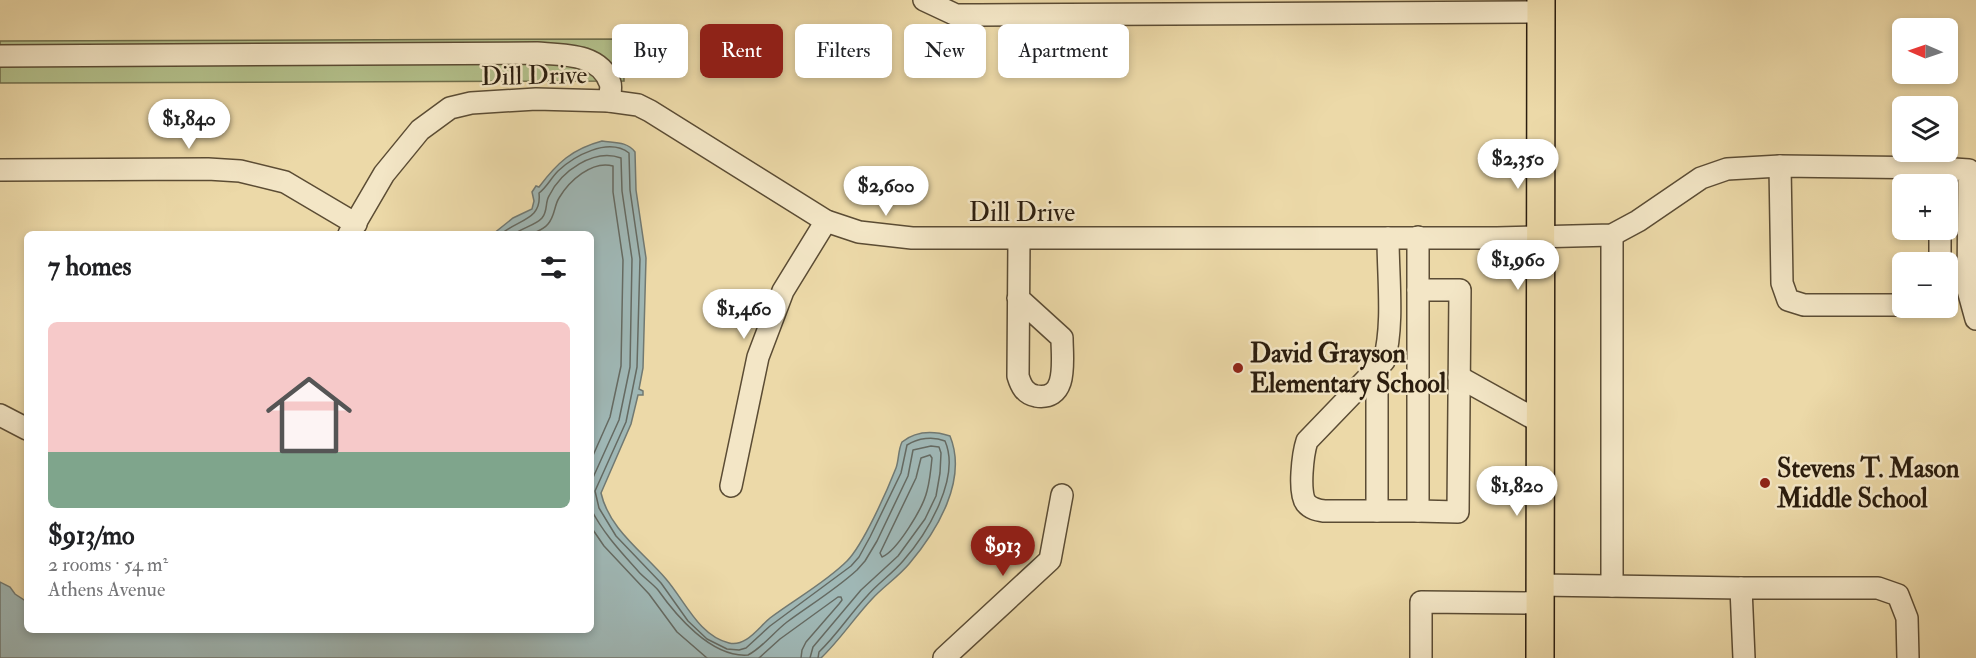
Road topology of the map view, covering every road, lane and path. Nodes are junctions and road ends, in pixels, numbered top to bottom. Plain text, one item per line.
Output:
1 (924, 0) edge
2 (1475, 6) edge
3 (1541, 6) edge
4 (1083, 7) edge
5 (1200, 7) edge
6 (0, 57) edge
7 (609, 101) junction
8 (1780, 166) junction
9 (0, 170) edge
10 (1907, 174) edge
11 (1949, 174) edge
12 (826, 221) junction
13 (353, 229) edge
14 (1612, 235) junction
15 (1418, 237) junction
16 (1540, 237) junction
17 (1389, 238) junction
18 (1019, 239) junction
19 (1418, 290) junction
20 (1018, 298) dead end
21 (1892, 305) edge
22 (1976, 320) edge
23 (1377, 369) junction
24 (1459, 377) junction
25 (0, 415) edge
26 (1540, 422) junction
27 (24, 427) edge
28 (731, 486) dead end
29 (1062, 495) dead end
30 (1377, 511) junction
31 (1418, 511) junction
32 (1612, 586) junction
33 (1742, 588) junction
34 (1540, 594) junction
35 (944, 658) edge
36 (1421, 658) edge
37 (1540, 658) edge
38 (1744, 658) edge
39 (1908, 658) edge

1 - 4 street
2 - 3 street
2 - 5 street
3 - 16 main road
4 - 5 street
6 - 7 street
7 - 12 street, Dill Drive
7 - 13 street, Dill Drive
8 - 10 street
8 - 14 street
8 - 21 street
9 - 13 street
11 - 22 street
12 - 18 street, Dill Drive
12 - 28 street
14 - 16 street, Dill Drive
14 - 32 street
15 - 16 street, Dill Drive
15 - 17 street, Dill Drive
15 - 19 street
16 - 26 main road
17 - 18 street, Dill Drive
17 - 23 street
18 - 20 street
19 - 24 street
19 - 31 street
23 - 30 street
23 - 30 street
24 - 26 street
24 - 31 street
25 - 27 street
26 - 34 main road
29 - 35 street
30 - 31 street
32 - 33 street
32 - 34 street
33 - 38 street
33 - 39 street
34 - 36 street
34 - 37 main road

